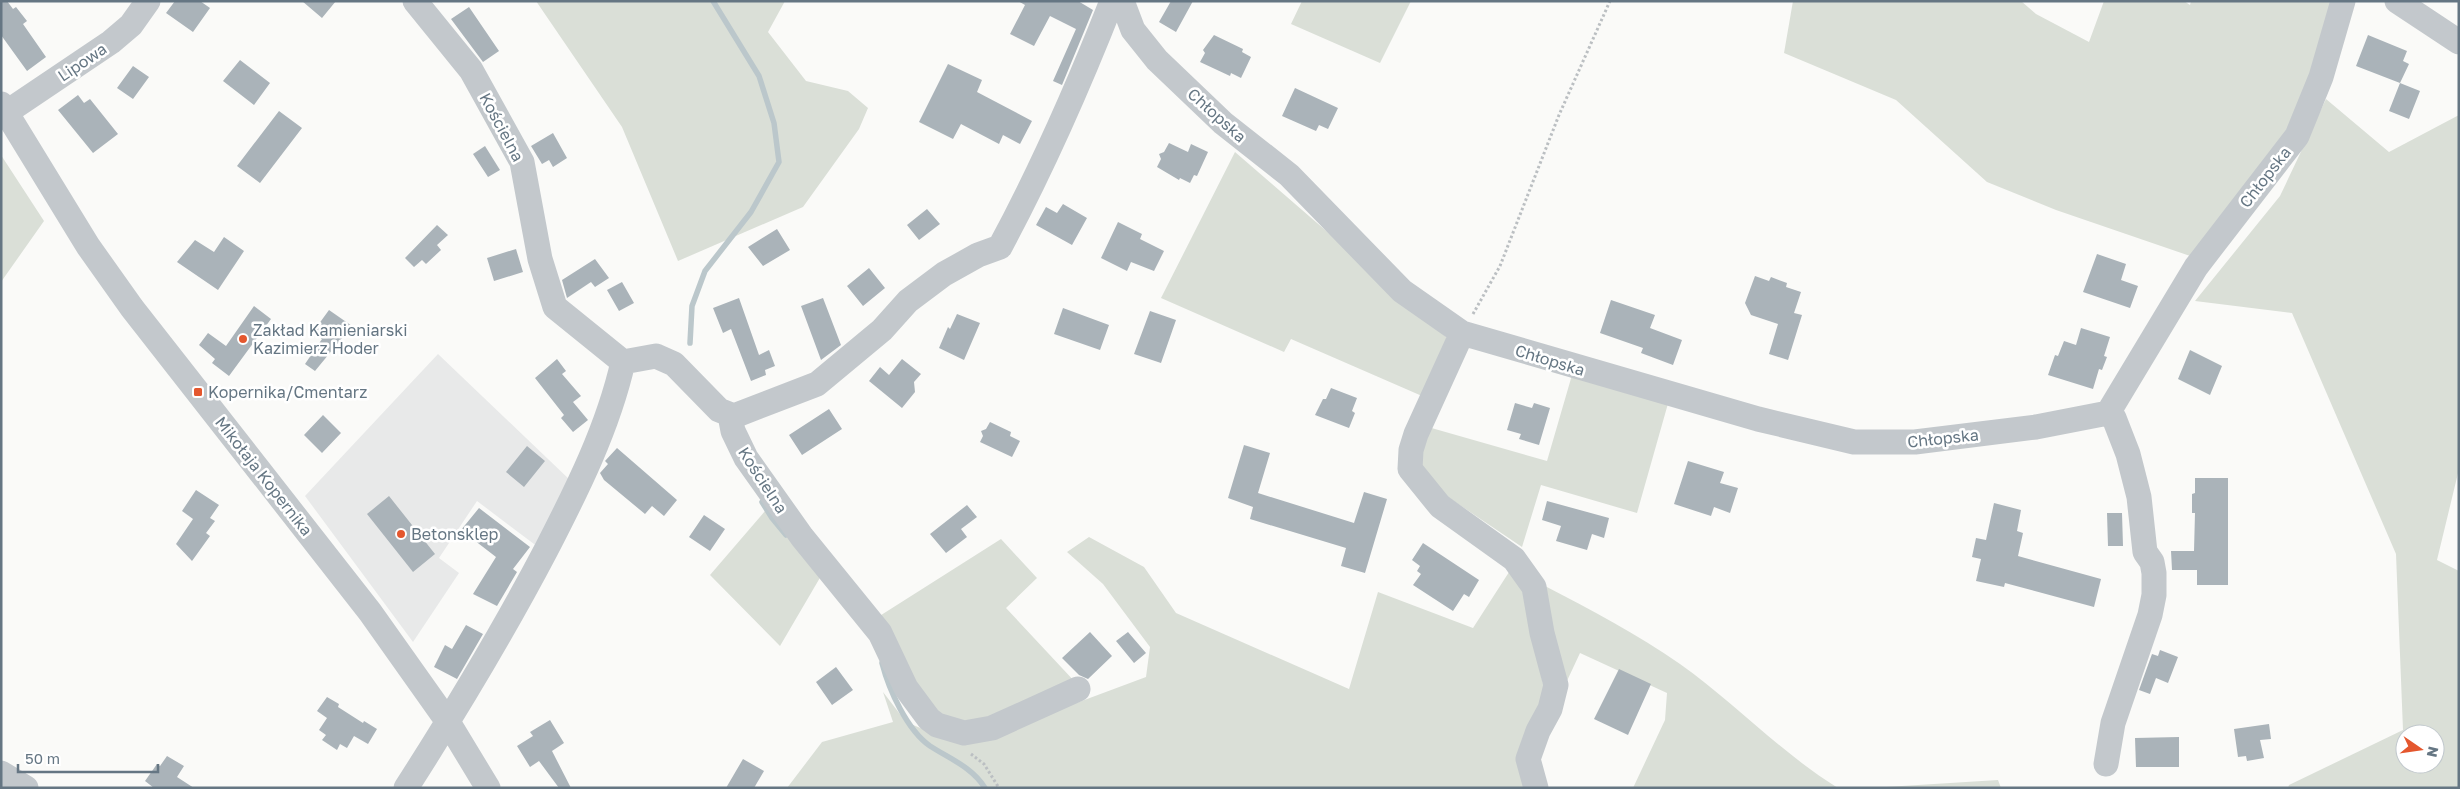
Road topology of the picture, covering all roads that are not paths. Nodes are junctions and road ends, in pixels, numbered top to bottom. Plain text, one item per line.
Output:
1 (148, 1) edge
2 (415, 1) edge
3 (1112, 1) edge
4 (1122, 1) edge
5 (2343, 1) edge
6 (2397, 1) edge
7 (2459, 42) edge
8 (4, 108) edge
9 (1462, 333) junction
10 (623, 362) junction
11 (2108, 414) junction
12 (730, 415) junction
13 (1078, 689) dead end
14 (448, 722) junction
15 (2106, 764) dead end
16 (1, 773) edge
17 (26, 788) edge
18 (406, 788) edge
19 (488, 788) edge
20 (1536, 788) edge

1 - 8 street, Lipowa
2 - 10 street, Kościelna
3 - 12 street
4 - 9 street, Chłopska
5 - 11 street, Chłopska
6 - 7 street
8 - 14 street, Mikołaja Kopernika
9 - 11 street, Chłopska
9 - 20 street
10 - 12 street
10 - 14 street
11 - 15 street
12 - 13 street, Kościelna
14 - 18 street
14 - 19 street, Mikołaja Kopernika
16 - 17 street

